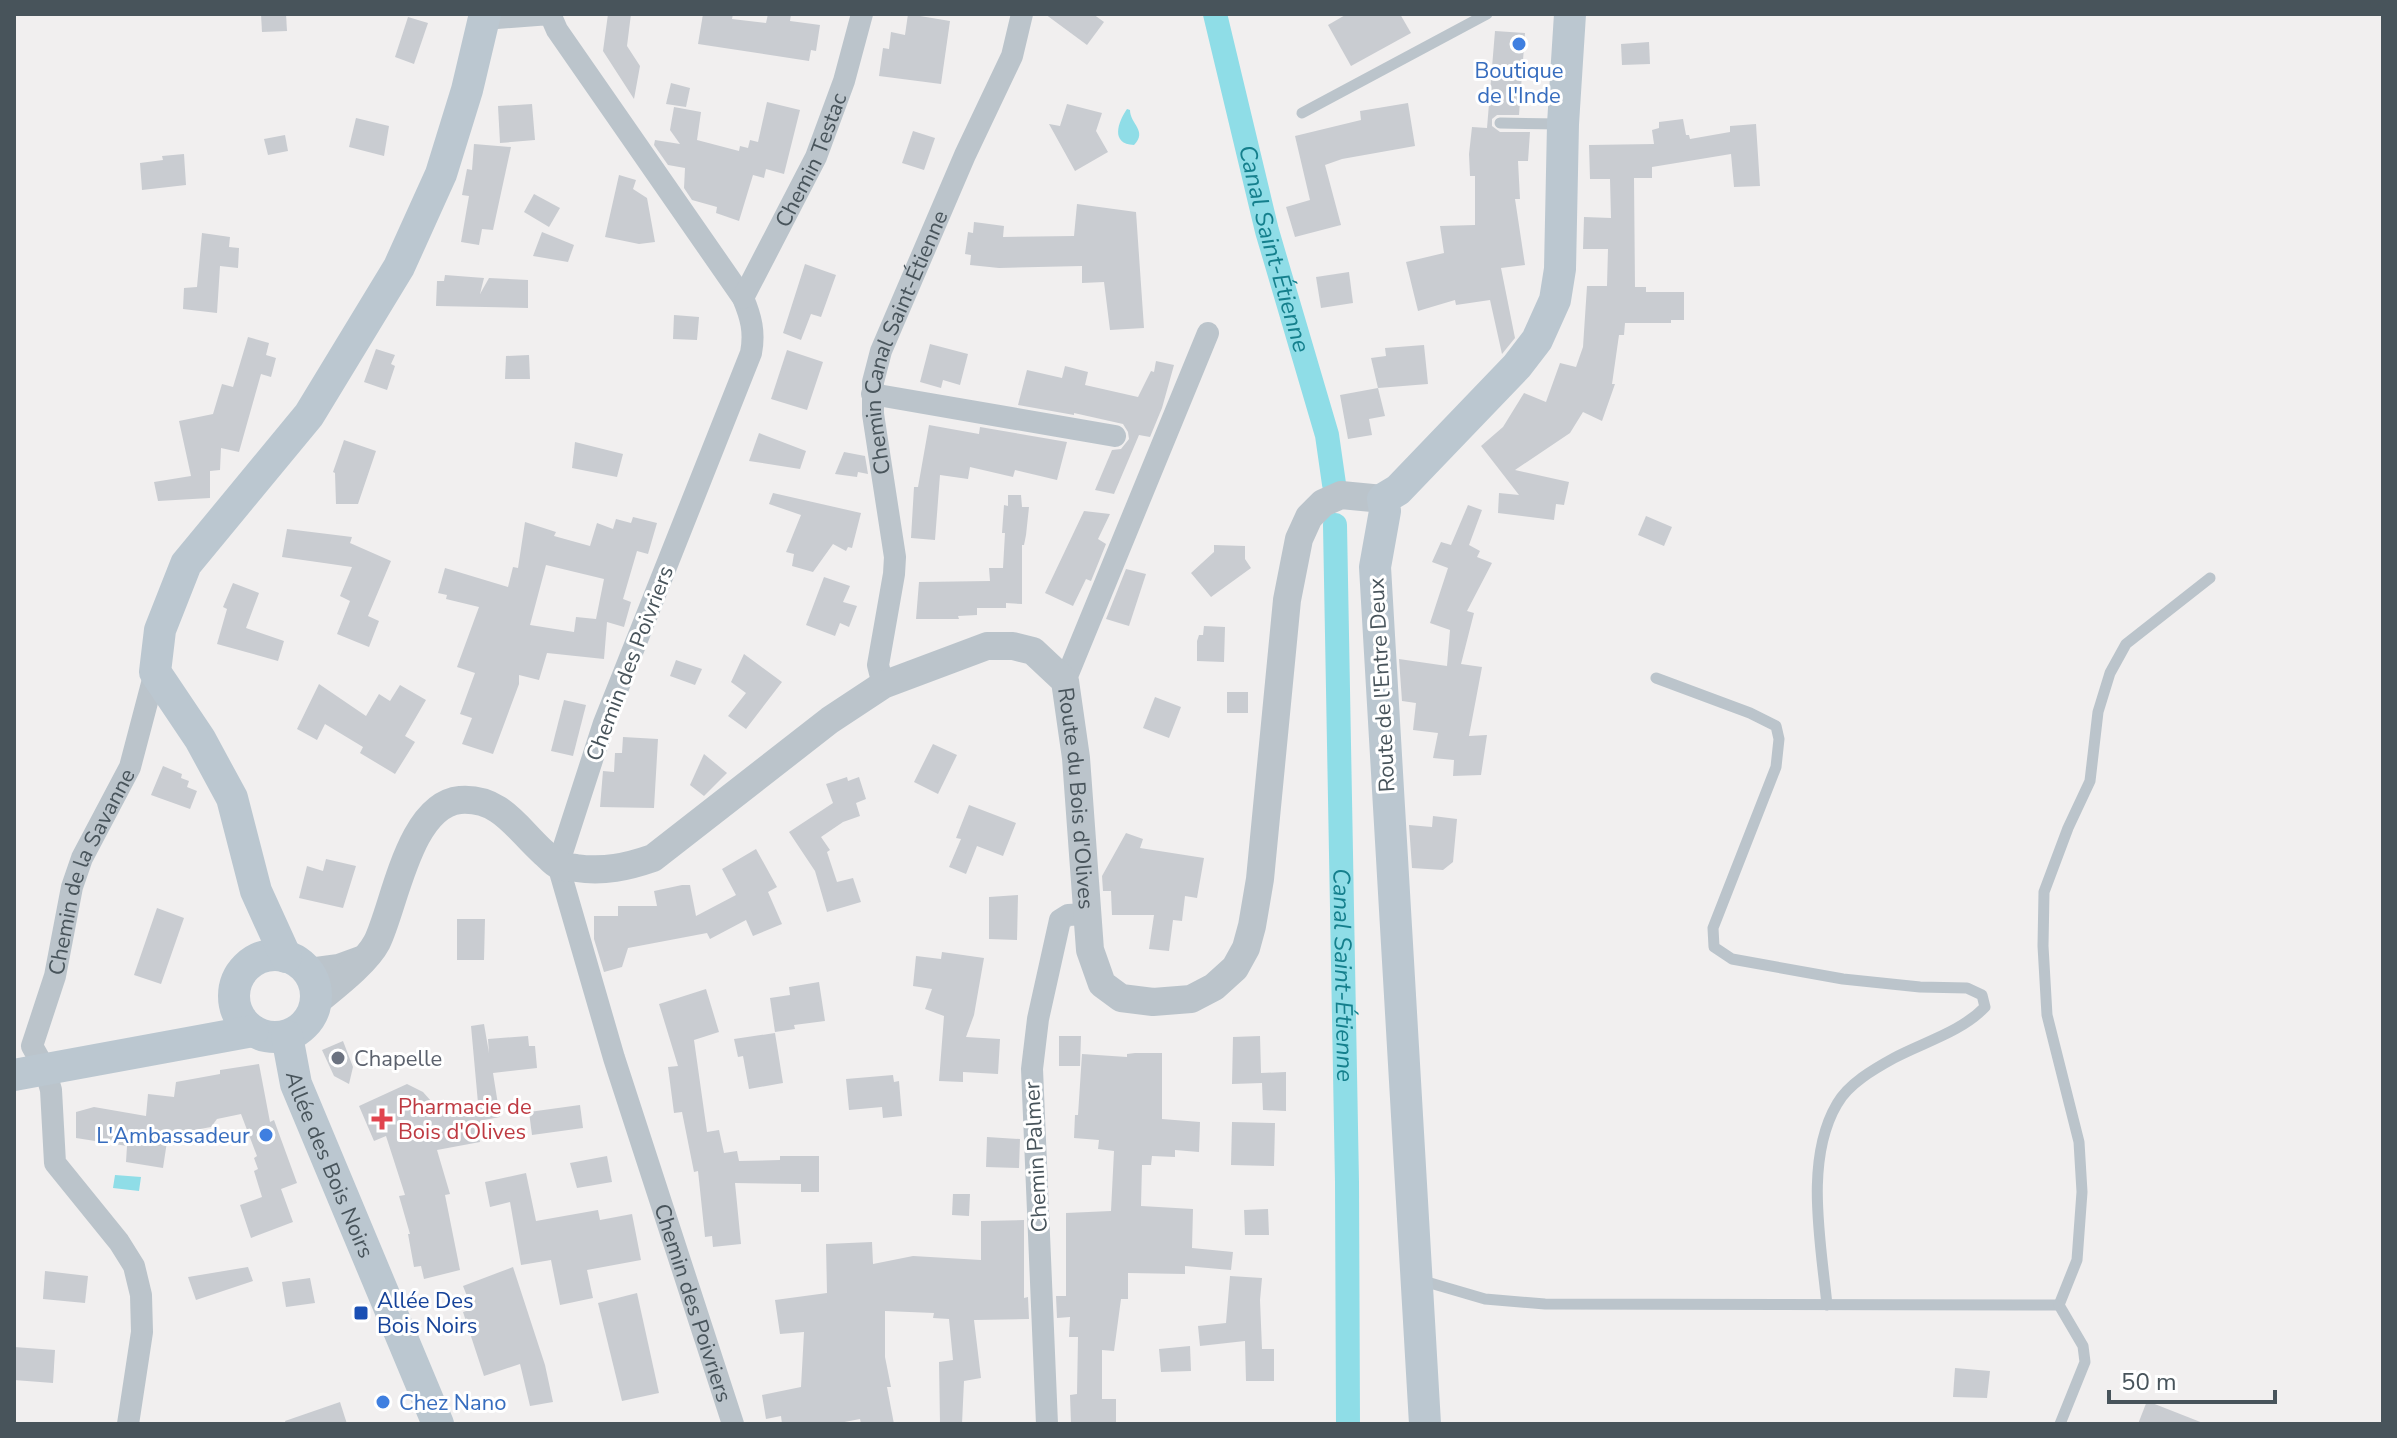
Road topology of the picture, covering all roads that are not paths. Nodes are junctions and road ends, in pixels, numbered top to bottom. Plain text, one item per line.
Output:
1 (550, 14) edge
2 (862, 14) edge
3 (1022, 14) edge
4 (1487, 14) edge
5 (1570, 14) edge
6 (484, 17) edge
7 (1302, 113) dead end
8 (1500, 123) dead end
9 (1563, 124) junction
10 (743, 298) junction
11 (1208, 333) dead end
12 (872, 394) junction
13 (1115, 436) dead end
14 (1383, 499) junction
15 (2210, 578) dead end
16 (155, 672) junction
17 (1656, 678) dead end
18 (1065, 681) junction
19 (883, 685) junction
20 (558, 865) junction
21 (256, 891) junction
22 (1086, 914) junction
23 (248, 966) junction
24 (304, 977) junction
25 (234, 996) junction
26 (253, 1031) junction
27 (287, 1036) junction
28 (176, 1046) junction
29 (45, 1069) junction
30 (14, 1075) edge
31 (1416, 1279) junction
32 (1827, 1305) junction
33 (2059, 1305) junction
34 (128, 1424) edge
35 (438, 1424) edge
36 (733, 1424) edge
37 (1047, 1424) edge
38 (1425, 1424) edge
39 (2060, 1424) edge

1 - 6 street, Chemin des Poivriers
1 - 10 street, Chemin des Poivriers
2 - 10 street, Chemin Testac
3 - 12 street, Chemin Canal Saint-Étienne
4 - 7 lane
5 - 9 main road
6 - 16 main road
8 - 9 lane
9 - 14 main road
10 - 20 street, Chemin des Poivriers
11 - 18 street
12 - 13 street
12 - 19 street, Chemin Canal Saint-Étienne
14 - 22 street, Route du Bois d'Olives
14 - 31 main road, Route de l'Entre Deux
15 - 33 lane
16 - 21 main road
16 - 29 street, Chemin de la Savanne
17 - 32 lane
18 - 19 street, Route du Bois d'Olives
18 - 22 street, Route du Bois d'Olives
19 - 20 street, Route du Bois d'Olives
20 - 24 street
20 - 36 street, Chemin des Poivriers
21 - 23 main road
21 - 24 main road
22 - 37 street, Chemin Palmer
23 - 24 main road
23 - 25 main road
24 - 27 main road
25 - 26 main road
25 - 28 main road
26 - 27 main road
26 - 28 main road
27 - 35 main road, Allée des Bois Noirs
28 - 29 main road
29 - 30 main road
29 - 34 street, Chemin de la Savanne
31 - 32 lane
31 - 38 main road, Route de l'Entre Deux
32 - 33 lane
33 - 39 lane

